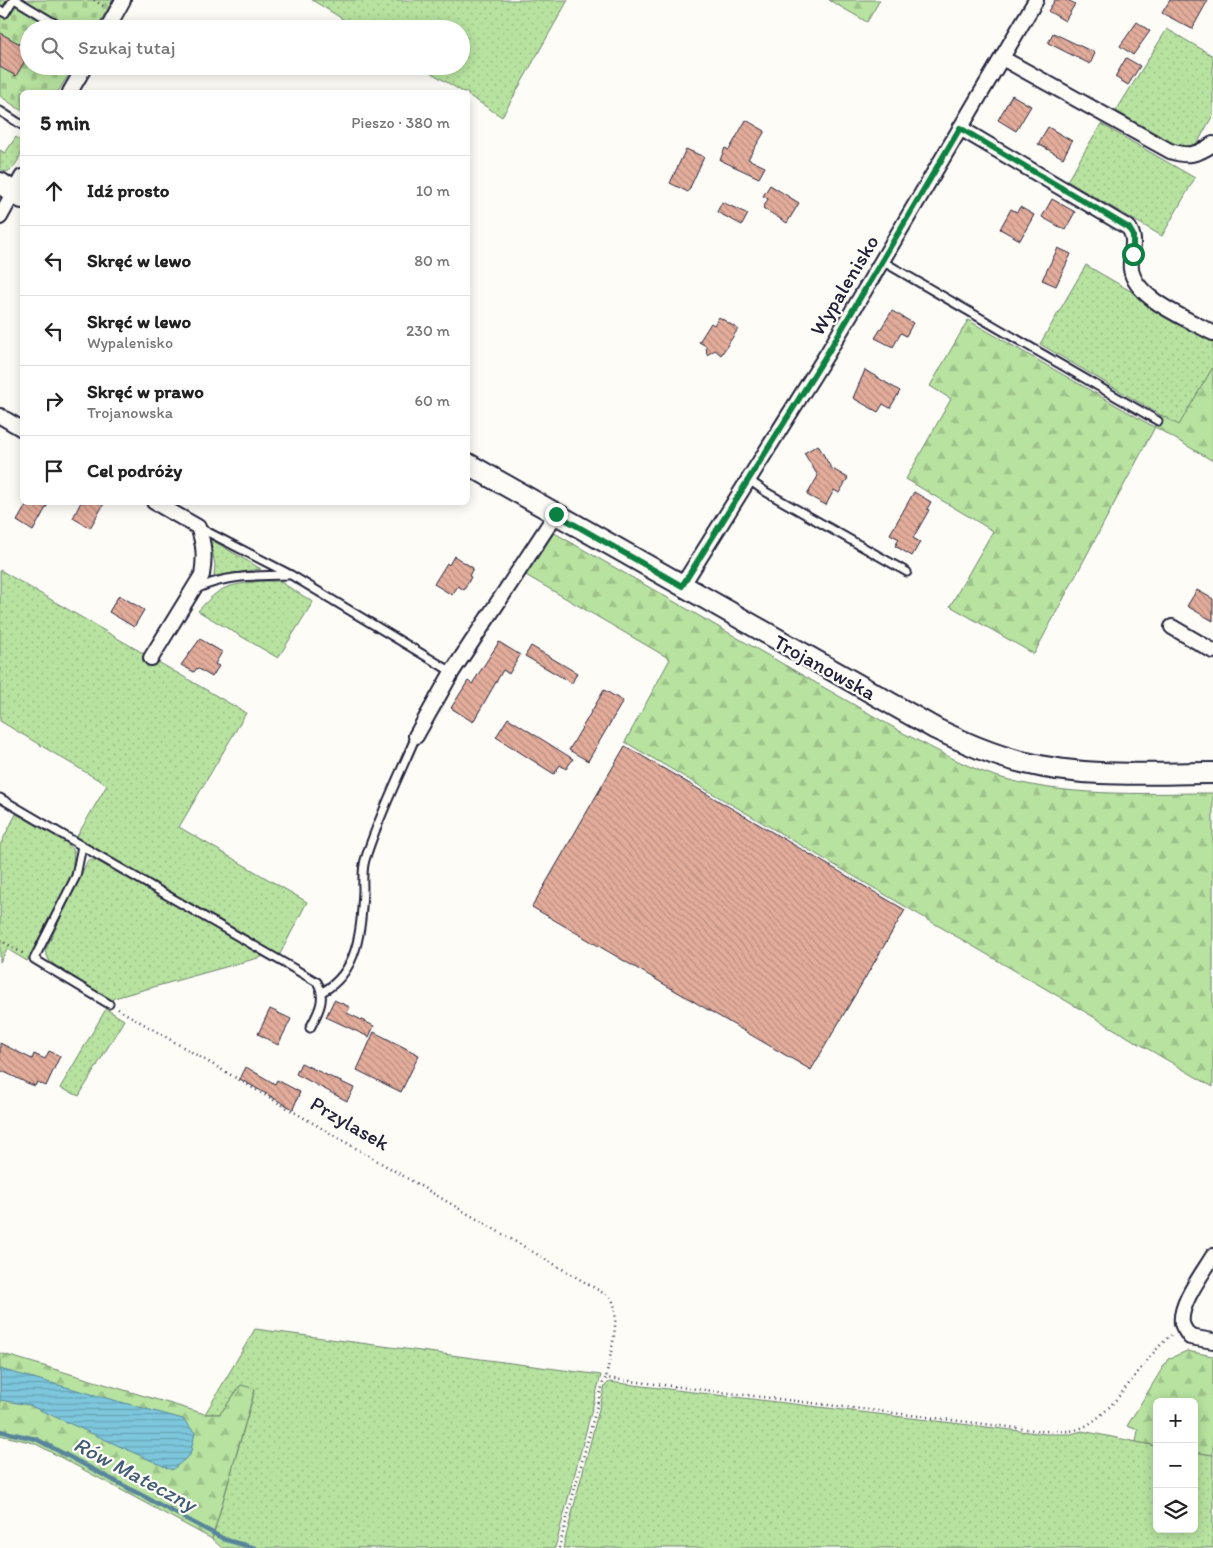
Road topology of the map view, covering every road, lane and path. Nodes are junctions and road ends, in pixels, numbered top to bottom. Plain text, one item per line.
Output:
1 (14, 0) edge
2 (94, 0) edge
3 (123, 0) edge
4 (1036, 0) edge
5 (106, 7) dead end
6 (0, 10) edge
7 (48, 20) edge
8 (112, 20) edge
9 (1002, 58) junction
10 (80, 75) edge
11 (71, 90) edge
12 (0, 111) edge
13 (20, 124) edge
14 (960, 128) junction
15 (1213, 144) edge
16 (15, 188) edge
17 (0, 217) edge
18 (882, 261) junction
19 (1213, 333) edge
20 (0, 416) edge
21 (1158, 421) dead end
22 (20, 428) edge
23 (470, 465) edge
24 (749, 480) junction
25 (159, 505) edge
26 (556, 514) junction
27 (198, 527) junction
28 (907, 572) dead end
29 (291, 575) junction
30 (682, 586) junction
31 (192, 591) junction
32 (1172, 627) dead end
33 (1213, 651) edge
34 (151, 658) dead end
35 (452, 672) junction
36 (416, 736) joint
37 (1213, 773) edge
38 (0, 798) edge
39 (82, 846) junction
40 (0, 940) edge
41 (34, 959) junction
42 (322, 992) junction
43 (109, 1004) joint
44 (310, 1028) dead end
45 (1213, 1256) edge
46 (1182, 1326) junction
47 (1213, 1341) edge
48 (606, 1378) junction
49 (559, 1548) edge

1 - 6 lane
1 - 7 lane
2 - 5 path
3 - 8 street
4 - 9 street, Wypalenisko
9 - 14 street, Wypalenisko
9 - 15 street
10 - 11 street
12 - 13 lane
14 - 18 street, Wypalenisko
14 - 19 street
16 - 17 street
18 - 21 lane
18 - 24 street, Wypalenisko
20 - 22 street
23 - 26 street, Trojanowska
24 - 28 lane
24 - 30 street, Wypalenisko
25 - 27 street
26 - 30 street, Trojanowska
26 - 35 street
27 - 29 lane
27 - 31 street
29 - 31 lane
29 - 35 lane
30 - 37 street, Trojanowska
31 - 34 street
32 - 33 street
35 - 36 street
36 - 42 lane
38 - 39 lane
39 - 41 lane
39 - 42 lane
40 - 41 path
41 - 43 lane
42 - 44 lane
43 - 48 path, Przylasek
45 - 46 street
46 - 47 street
46 - 48 path
48 - 49 path, Przylasek

